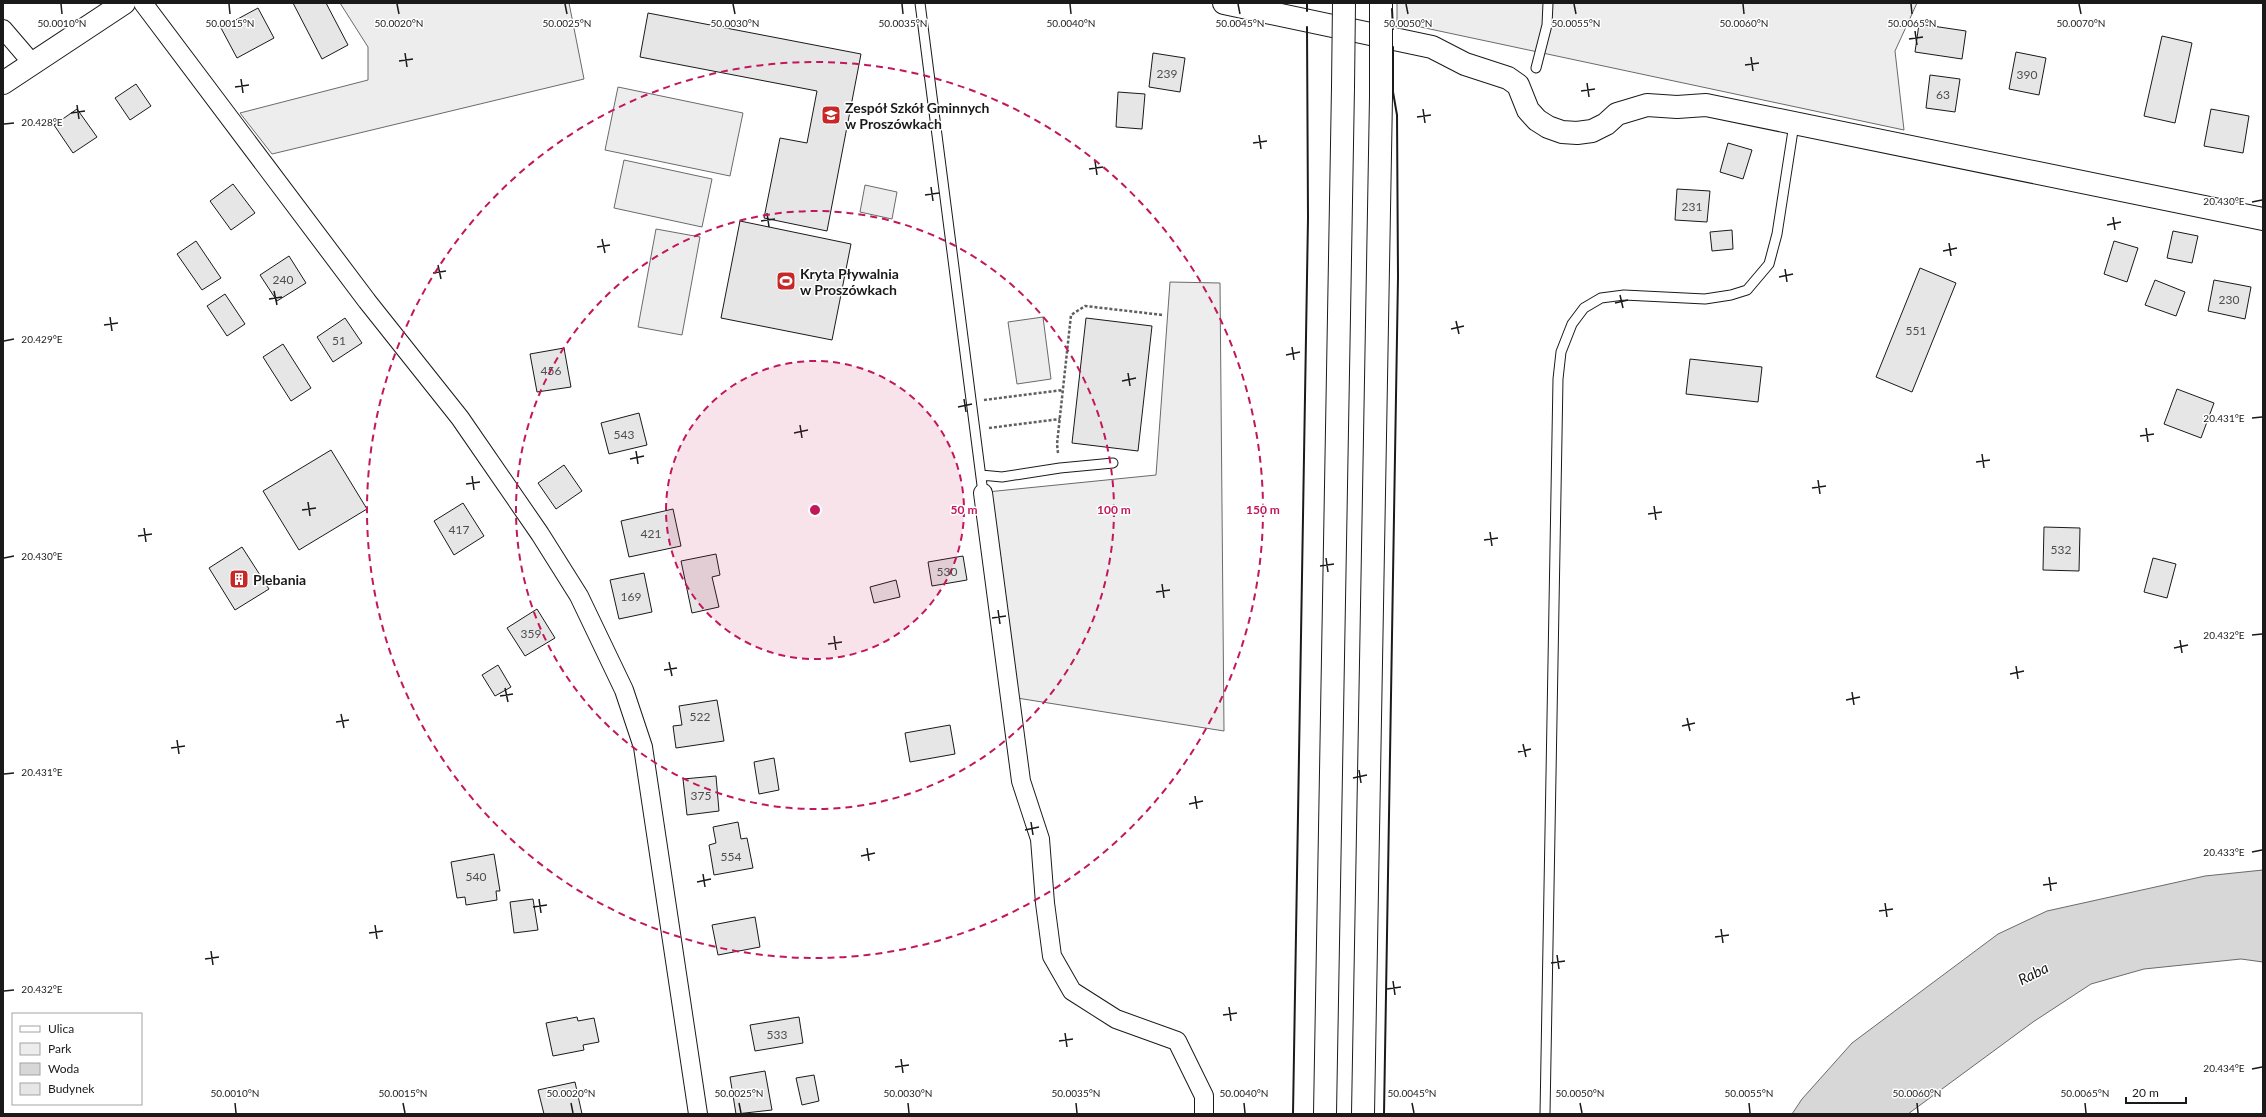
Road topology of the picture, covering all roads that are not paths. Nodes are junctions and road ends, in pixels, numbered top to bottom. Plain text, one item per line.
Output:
1 (124, 3) edge
2 (143, 3) edge
3 (920, 3) edge
4 (1224, 3) edge
5 (1344, 3) edge
6 (1381, 3) edge
7 (1548, 3) edge
8 (3, 29) edge
9 (33, 64) junction
10 (1536, 68) dead end
11 (3, 82) edge
12 (1794, 124) junction
13 (2263, 219) edge
14 (1113, 463) dead end
15 (981, 475) junction
16 (983, 493) joint
17 (698, 1114) edge
18 (1204, 1114) edge
19 (1325, 1114) edge
20 (1363, 1114) edge
21 (1545, 1114) edge

1 - 9 main road
2 - 17 street
3 - 15 lane
4 - 12 main road
5 - 19 main road, bridge
6 - 20 main road, bridge
7 - 10 lane
8 - 9 street
9 - 11 main road
12 - 13 main road
12 - 21 lane
14 - 15 lane
15 - 16 lane
16 - 18 street

